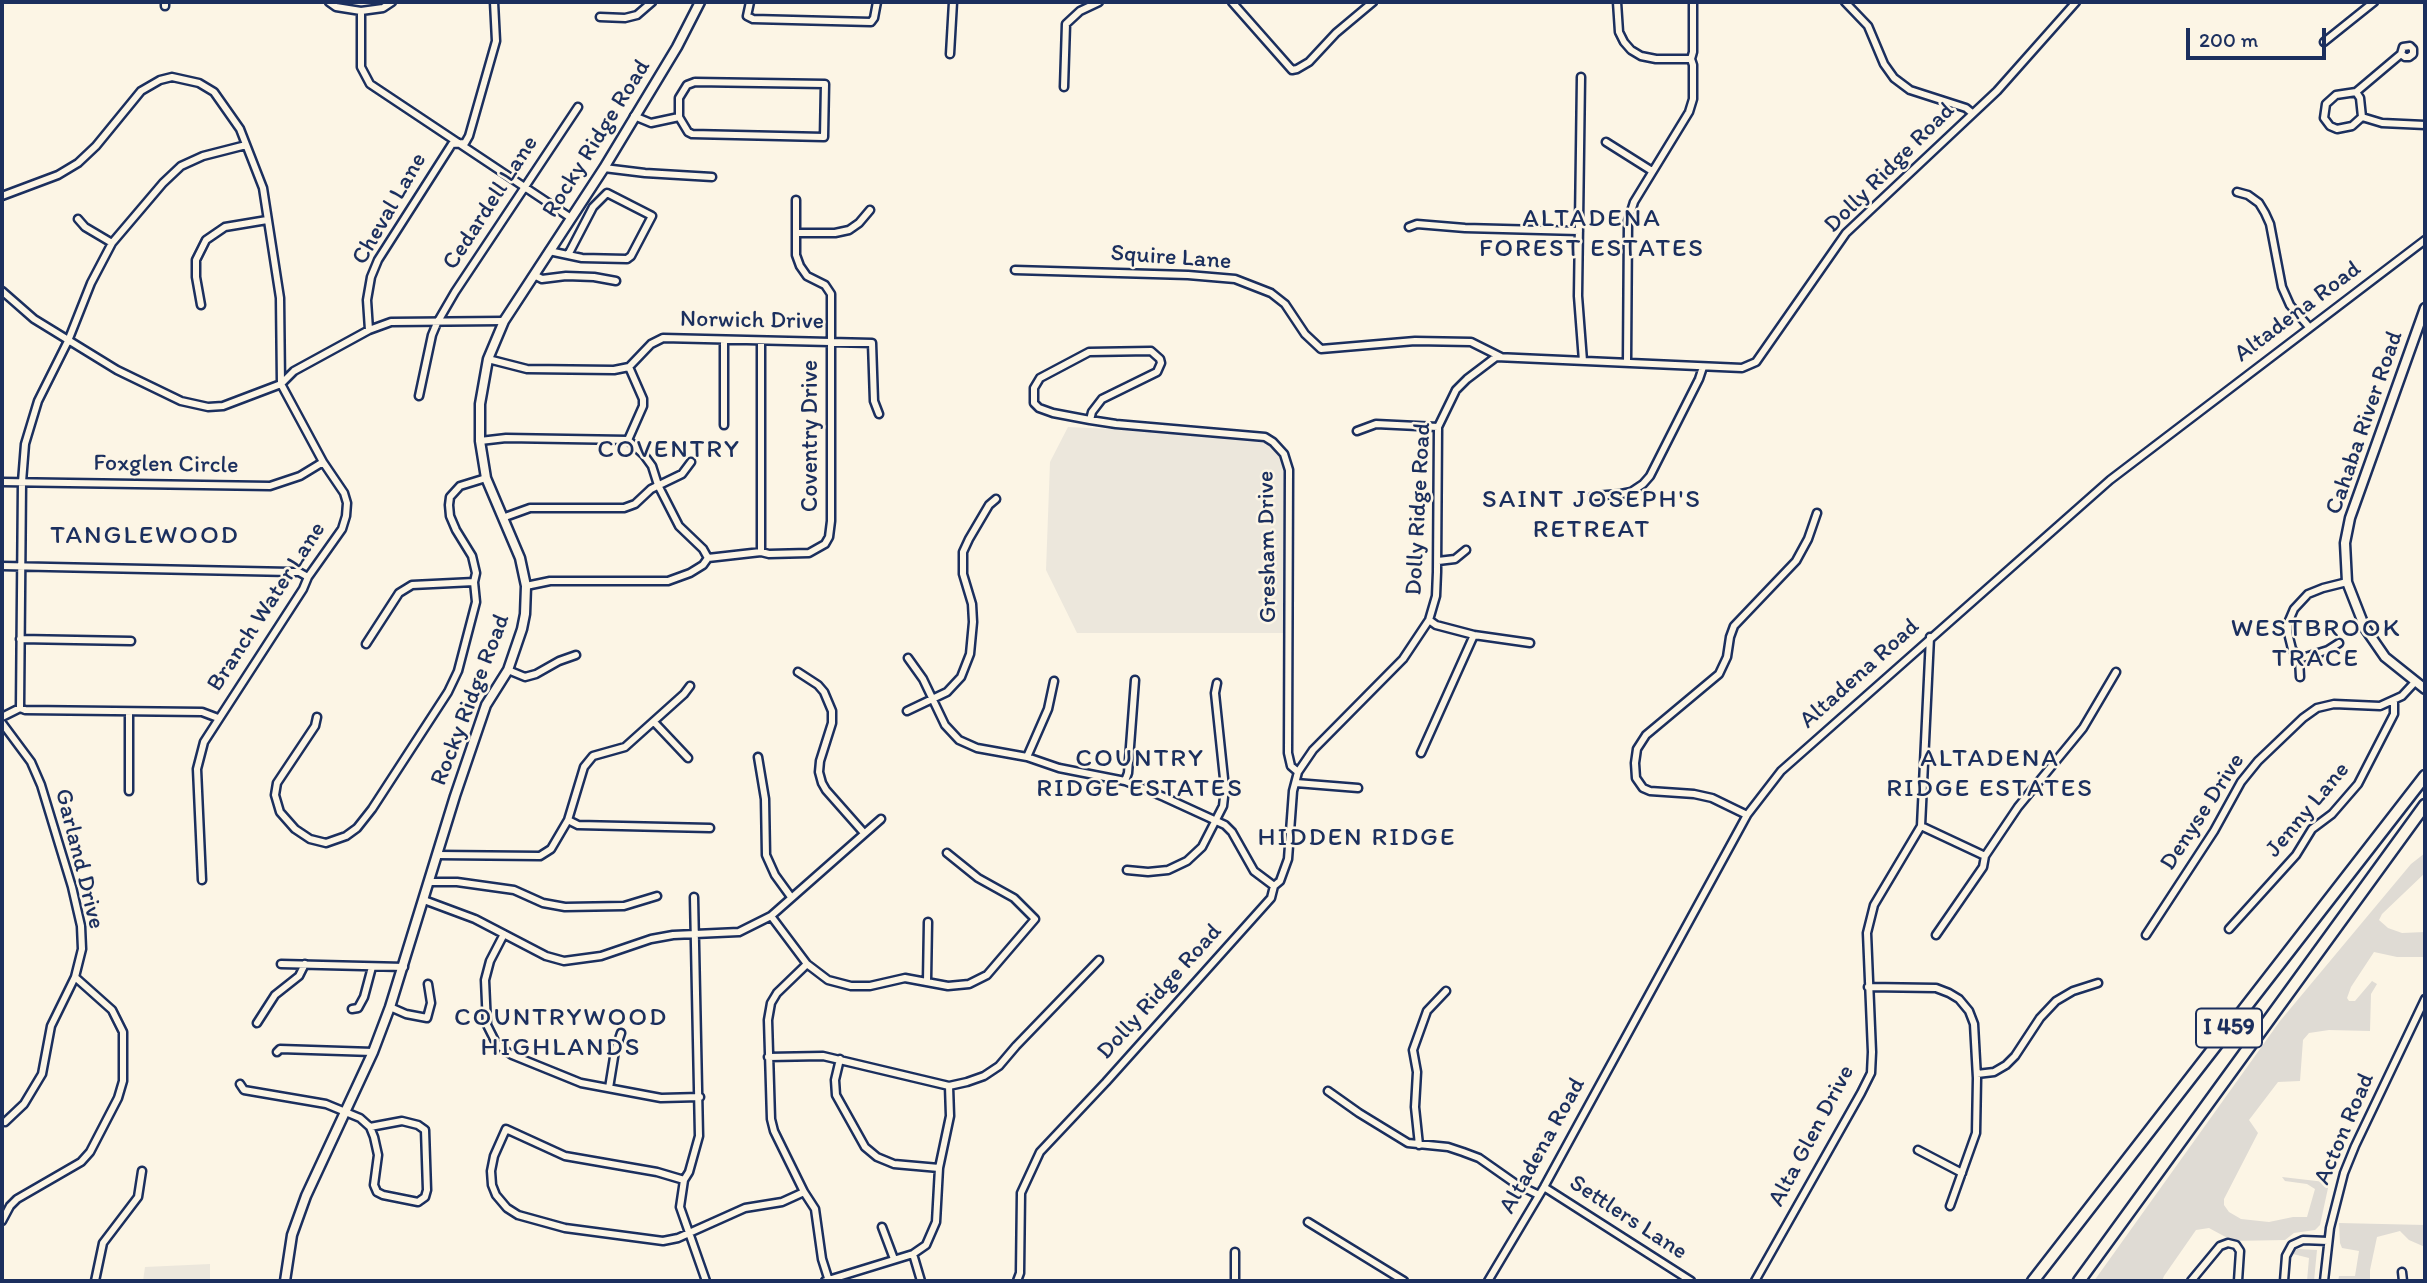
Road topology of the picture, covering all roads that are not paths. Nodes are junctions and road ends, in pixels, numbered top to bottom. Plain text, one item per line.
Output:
1 (329, 2) edge
2 (392, 2) edge
3 (494, 2) edge
4 (652, 2) edge
5 (701, 2) edge
6 (750, 2) edge
7 (877, 2) edge
8 (953, 2) edge
9 (1099, 2) edge
10 (1232, 2) edge
11 (1373, 2) edge
12 (1618, 2) edge
13 (1693, 2) edge
14 (1845, 2) edge
15 (2076, 2) edge
16 (2374, 2) edge
17 (361, 12) junction
18 (600, 17) dead end
19 (2324, 43) dead end
20 (950, 54) dead end
21 (2402, 54) dead end
22 (1690, 59) junction
23 (1581, 77) dead end
24 (1064, 88) dead end
25 (2356, 92) junction
26 (578, 107) dead end
27 (1972, 113) junction
28 (634, 116) junction
29 (678, 117) junction
30 (2362, 117) junction
31 (2425, 125) edge
32 (1606, 142) dead end
33 (458, 144) junction
34 (246, 145) junction
35 (604, 168) junction
36 (1652, 172) junction
37 (712, 177) dead end
38 (524, 187) junction
39 (2237, 192) dead end
40 (2, 196) edge
41 (796, 200) dead end
42 (870, 210) dead end
43 (571, 218) junction
44 (78, 219) dead end
45 (267, 220) junction
46 (1409, 227) dead end
47 (1579, 231) junction
48 (797, 233) junction
49 (2425, 240) edge
50 (112, 243) junction
51 (549, 251) junction
52 (568, 255) junction
53 (1014, 270) dead end
54 (534, 275) junction
55 (616, 281) dead end
56 (2, 291) edge
57 (201, 305) dead end
58 (2425, 308) edge
59 (504, 321) junction
60 (437, 323) junction
61 (2309, 327) junction
62 (369, 330) junction
63 (724, 340) junction
64 (68, 341) junction
65 (761, 341) junction
66 (830, 341) junction
67 (1503, 358) junction
68 (488, 359) junction
69 (1583, 361) junction
70 (1627, 363) junction
71 (629, 367) junction
72 (1703, 367) junction
73 (281, 384) junction
74 (419, 396) dead end
75 (879, 414) dead end
76 (1090, 420) junction
77 (724, 425) dead end
78 (1438, 427) junction
79 (1357, 431) dead end
80 (628, 440) junction
81 (480, 441) junction
82 (323, 462) junction
83 (691, 462) dead end
84 (486, 478) junction
85 (2, 482) edge
86 (22, 482) junction
87 (658, 485) junction
88 (1593, 496) dead end
89 (996, 499) dead end
90 (1817, 513) dead end
91 (505, 517) junction
92 (1466, 550) dead end
93 (761, 552) junction
94 (708, 558) junction
95 (1438, 561) junction
96 (2, 566) edge
97 (20, 566) junction
98 (308, 577) junction
99 (474, 582) junction
100 (2347, 582) junction
101 (526, 586) junction
102 (1429, 620) junction
103 (1474, 635) junction
104 (1930, 637) junction
105 (20, 639) junction
106 (131, 641) dead end
107 (1530, 643) dead end
108 (2339, 643) dead end
109 (366, 644) dead end
110 (576, 655) dead end
111 (908, 658) dead end
112 (2299, 659) junction
113 (508, 670) junction
114 (798, 672) dead end
115 (2116, 672) dead end
116 (2300, 677) dead end
117 (1135, 680) dead end
118 (1054, 681) dead end
119 (2415, 682) junction
120 (1217, 683) dead end
121 (690, 686) dead end
122 (2425, 689) edge
123 (932, 699) junction
124 (2394, 702) junction
125 (20, 708) junction
126 (907, 711) dead end
127 (129, 712) junction
128 (2, 717) edge
129 (317, 717) dead end
130 (218, 719) junction
131 (654, 722) junction
132 (2, 723) edge
133 (1421, 752) dead end
134 (758, 757) dead end
135 (1027, 757) junction
136 (688, 758) dead end
137 (1298, 772) junction
138 (2425, 776) edge
139 (1125, 781) junction
140 (1296, 783) junction
141 (1358, 788) dead end
142 (130, 791) dead end
143 (2425, 804) edge
144 (1747, 815) junction
145 (881, 819) dead end
146 (568, 820) junction
147 (1215, 821) junction
148 (1921, 826) junction
149 (710, 828) dead end
150 (864, 833) junction
151 (947, 853) dead end
152 (438, 855) junction
153 (1985, 856) junction
154 (1127, 870) dead end
155 (202, 880) dead end
156 (430, 882) junction
157 (1274, 886) junction
158 (657, 896) dead end
159 (694, 897) dead end
160 (791, 897) junction
161 (424, 900) junction
162 (771, 916) junction
163 (928, 922) dead end
164 (2229, 929) dead end
165 (504, 934) junction
166 (695, 934) junction
167 (1936, 935) dead end
168 (2146, 935) dead end
169 (1099, 960) dead end
170 (281, 964) dead end
171 (305, 964) junction
172 (807, 964) junction
173 (372, 967) junction
174 (404, 968) junction
175 (75, 977) junction
176 (927, 981) junction
177 (2098, 983) dead end
178 (428, 984) dead end
179 (1868, 987) junction
180 (1446, 992) dead end
181 (2425, 999) edge
182 (390, 1007) junction
183 (352, 1009) dead end
184 (257, 1023) dead end
185 (621, 1033) dead end
186 (276, 1052) dead end
187 (373, 1052) junction
188 (768, 1057) junction
189 (840, 1059) junction
190 (1977, 1074) junction
191 (240, 1084) dead end
192 (949, 1086) junction
193 (609, 1088) junction
194 (1328, 1091) dead end
195 (700, 1097) junction
196 (344, 1112) junction
197 (5, 1122) dead end
198 (370, 1127) junction
199 (1419, 1145) junction
200 (1919, 1150) dead end
201 (939, 1168) junction
202 (142, 1171) dead end
203 (1962, 1173) junction
204 (684, 1180) junction
205 (1544, 1187) junction
206 (804, 1192) junction
207 (1539, 1195) junction
208 (1951, 1206) dead end
209 (2, 1222) edge
210 (1308, 1222) dead end
211 (882, 1227) dead end
212 (688, 1233) junction
213 (2328, 1241) junction
214 (1235, 1252) dead end
215 (913, 1254) junction
216 (894, 1259) junction
217 (2402, 1272) dead end
218 (95, 1281) edge
219 (285, 1281) edge
220 (706, 1281) edge
221 (828, 1281) edge
222 (921, 1281) edge
223 (1017, 1281) edge
224 (1235, 1281) edge
225 (1404, 1281) edge
226 (1488, 1281) edge
227 (1691, 1281) edge
228 (1755, 1281) edge
229 (2032, 1281) edge
230 (2079, 1281) edge
231 (2191, 1281) edge
232 (2238, 1281) edge
233 (2284, 1281) edge
234 (2324, 1281) edge
235 (2403, 1281) edge

1 - 17 street
2 - 17 street
3 - 33 street, Cheval Lane
4 - 18 street
5 - 28 main road, Rocky Ridge Road
6 - 7 street
8 - 20 street
9 - 24 street
10 - 11 street
12 - 22 street
13 - 22 street
14 - 27 street
15 - 27 street, Dolly Ridge Road
16 - 19 street
17 - 33 street
21 - 25 street
22 - 36 street
23 - 47 street
25 - 30 street
25 - 30 street
26 - 38 street, Cedardell Lane
27 - 72 street, Dolly Ridge Road
28 - 29 street
28 - 35 main road, Rocky Ridge Road
29 - 29 street
30 - 31 street
32 - 36 street
33 - 38 street
33 - 62 street, Cheval Lane
34 - 40 street, Branch Water Lane
34 - 45 street, Branch Water Lane
34 - 50 street
35 - 37 street
35 - 43 main road, Rocky Ridge Road
36 - 70 street
38 - 43 street
38 - 60 street, Cedardell Lane
39 - 61 street
41 - 48 street, Coventry Drive
42 - 48 street
43 - 51 main road, Rocky Ridge Road
44 - 50 street
45 - 57 street
45 - 73 street, Branch Water Lane
46 - 47 street
47 - 69 street
48 - 66 street, Coventry Drive
49 - 61 street, Altadena Road
50 - 64 street
51 - 52 street
51 - 54 main road, Rocky Ridge Road
52 - 52 street
53 - 67 street, Squire Lane
54 - 55 street
54 - 59 main road, Rocky Ridge Road
56 - 64 street
58 - 100 main road, Cahaba River Road
59 - 60 street
59 - 68 main road, Rocky Ridge Road
60 - 62 street
60 - 74 street, Cedardell Lane
61 - 104 street, Altadena Road
62 - 73 street
63 - 65 street, Norwich Drive
63 - 71 street, Norwich Drive
63 - 77 street
64 - 73 street
64 - 86 street
65 - 66 street, Norwich Drive
65 - 93 street
66 - 75 street, Norwich Drive
66 - 93 street, Coventry Drive
67 - 69 street, Dolly Ridge Road
67 - 78 street, Dolly Ridge Road
68 - 71 street
68 - 81 main road, Rocky Ridge Road
69 - 70 street, Dolly Ridge Road
70 - 72 street, Dolly Ridge Road
71 - 80 street
72 - 88 street
73 - 82 street, Branch Water Lane
76 - 76 street, Gresham Drive
76 - 137 street, Gresham Drive
78 - 79 street
78 - 95 street, Dolly Ridge Road
80 - 81 street
80 - 87 street
81 - 84 main road, Rocky Ridge Road
82 - 86 street, Foxglen Circle
82 - 98 street, Branch Water Lane
83 - 87 street
84 - 91 main road, Rocky Ridge Road
84 - 99 street
85 - 86 street, Foxglen Circle
86 - 97 street
87 - 91 street
87 - 94 street
89 - 123 street
90 - 144 street
91 - 101 main road, Rocky Ridge Road
92 - 95 street
93 - 94 street, Coventry Drive
94 - 101 street, Coventry Drive
95 - 102 street, Dolly Ridge Road
96 - 97 street
97 - 98 street
97 - 105 street
98 - 130 street, Branch Water Lane
99 - 109 street
99 - 129 street
100 - 112 street
100 - 119 main road, Cahaba River Road
101 - 113 main road, Rocky Ridge Road
102 - 103 street
102 - 137 street, Dolly Ridge Road
103 - 107 street
103 - 133 street
104 - 144 street, Altadena Road
104 - 148 street, Alta Glen Drive
105 - 106 street
105 - 125 street
108 - 112 street
110 - 113 street
111 - 123 street
112 - 116 street
113 - 152 main road, Rocky Ridge Road
114 - 150 street
115 - 153 street
117 - 139 street
118 - 135 street
119 - 122 main road, Cahaba River Road
119 - 124 street
120 - 147 street
121 - 131 street
123 - 126 street
123 - 135 street
124 - 164 street, Jenny Lane
124 - 168 street, Denyse Drive
125 - 127 street
125 - 128 street
127 - 130 street
127 - 142 street
130 - 155 street, Branch Water Lane
131 - 136 street
131 - 146 street
132 - 175 street, Garland Drive
134 - 160 street
135 - 139 street
137 - 140 street, Dolly Ridge Road
138 - 229 highway, I 459
139 - 147 street
140 - 141 street
140 - 157 street, Dolly Ridge Road
143 - 230 highway, I 459
144 - 205 street, Altadena Road
145 - 150 street
146 - 149 street
146 - 152 street
147 - 154 street
147 - 157 street
148 - 153 street
148 - 179 street, Alta Glen Drive
150 - 160 street
151 - 176 street
152 - 156 main road, Rocky Ridge Road
153 - 167 street
156 - 158 street
156 - 161 main road, Rocky Ridge Road
157 - 223 street, Dolly Ridge Road
159 - 166 street
160 - 162 street
161 - 165 street
161 - 174 main road, Rocky Ridge Road
162 - 166 street
162 - 172 street
163 - 176 street
165 - 166 street
165 - 193 street
166 - 195 street
169 - 192 street
170 - 171 street
171 - 173 street
171 - 184 street
172 - 176 street
172 - 188 street
173 - 174 street
173 - 183 street
174 - 182 main road, Rocky Ridge Road
175 - 197 street, Garland Drive
175 - 209 street
177 - 190 street
178 - 182 street
179 - 190 street
179 - 228 street, Alta Glen Drive
180 - 199 street
181 - 213 street, Acton Road
182 - 187 main road, Rocky Ridge Road
185 - 193 street
186 - 187 street
187 - 196 main road, Rocky Ridge Road
188 - 189 street
188 - 206 street
189 - 192 street
189 - 201 street
190 - 203 street
191 - 196 street
192 - 201 street
193 - 195 street
194 - 199 street, Settlers Lane
195 - 204 street
196 - 198 street
196 - 219 main road, Rocky Ridge Road
198 - 198 street
199 - 207 street, Settlers Lane
200 - 203 street
201 - 215 street
202 - 218 street
203 - 208 street
204 - 212 street
204 - 212 street
205 - 207 street, Altadena Road
205 - 227 street, Settlers Lane
206 - 212 street
206 - 221 street
207 - 226 street, Altadena Road
210 - 225 street
211 - 216 street
212 - 220 street
213 - 233 street
213 - 234 street, Acton Road
214 - 224 street
215 - 216 street
215 - 222 street
216 - 221 street
217 - 235 street
231 - 232 street

